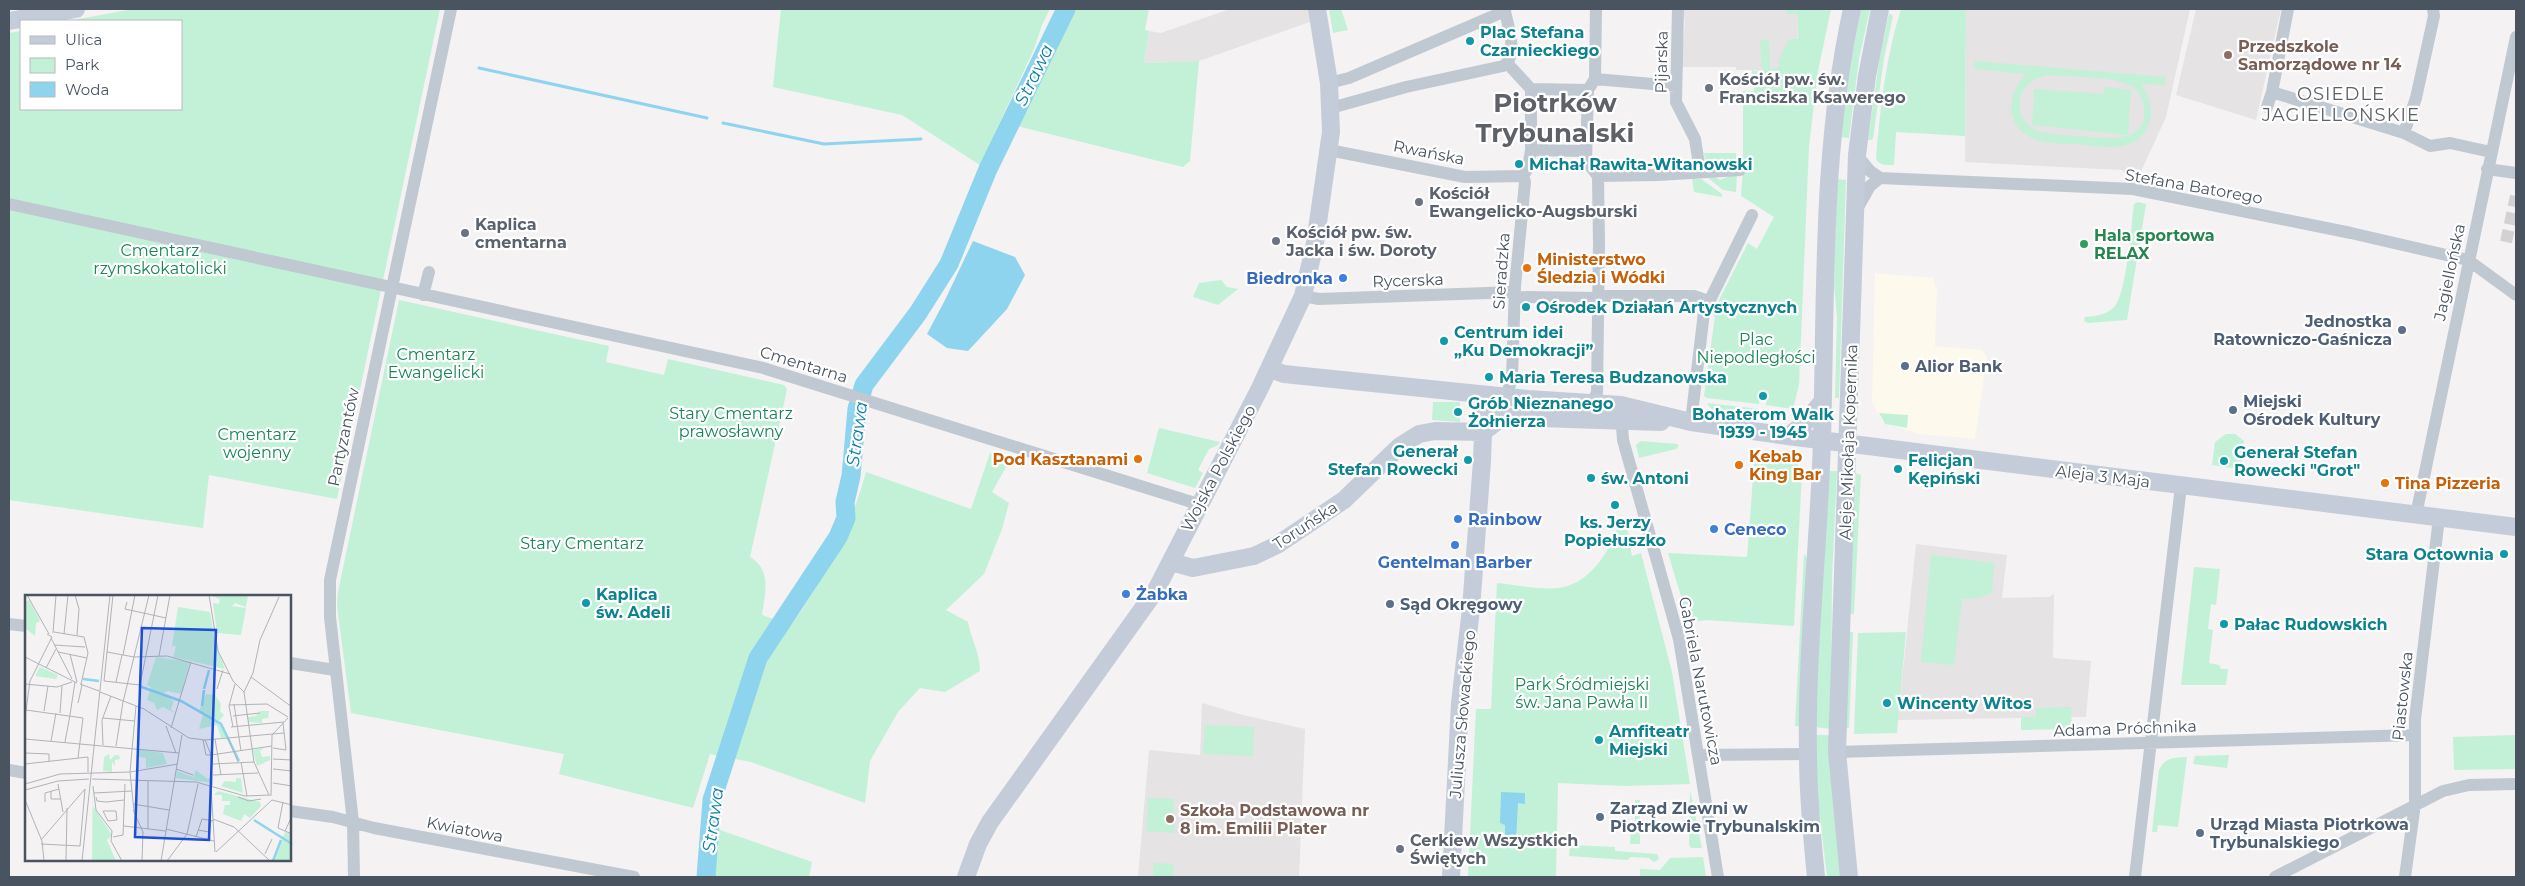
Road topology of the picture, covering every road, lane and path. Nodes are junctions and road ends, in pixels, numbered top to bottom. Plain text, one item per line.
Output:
1 (76, 9) edge
2 (451, 9) edge
3 (1317, 9) edge
4 (1596, 9) edge
5 (1678, 9) edge
6 (1852, 9) edge
7 (1880, 9) edge
8 (2288, 9) edge
9 (2433, 9) edge
10 (1507, 10) edge
11 (9, 21) edge
12 (2516, 37) edge
13 (1507, 63) junction
14 (1329, 83) junction
15 (1591, 85) junction
16 (1676, 86) junction
17 (1531, 89) junction
18 (2272, 92) junction
19 (2267, 107) dead end
20 (1331, 108) junction
21 (2404, 133) junction
22 (1329, 150) junction
23 (1531, 150) junction
24 (1586, 151) junction
25 (2491, 152) junction
26 (1857, 155) junction
27 (2487, 169) junction
28 (1740, 170) dead end
29 (1700, 172) junction
30 (2516, 173) edge
31 (1523, 176) junction
32 (1598, 176) junction
33 (1880, 178) junction
34 (9, 204) edge
35 (1856, 212) junction
36 (1752, 215) dead end
37 (2468, 260) junction
38 (428, 272) dead end
39 (392, 288) junction
40 (1515, 294) junction
41 (423, 295) junction
42 (2516, 295) edge
43 (1303, 296) junction
44 (1599, 297) junction
45 (1708, 301) junction
46 (1270, 368) junction
47 (1498, 396) junction
48 (1822, 402) junction
49 (1592, 403) junction
50 (1621, 414) junction
51 (1691, 422) junction
52 (1490, 427) junction
53 (1788, 436) junction
54 (1822, 440) junction
55 (1849, 444) junction
56 (2181, 486) junction
57 (1198, 504) junction
58 (2416, 515) junction
59 (2440, 518) junction
60 (2516, 527) edge
61 (1171, 562) junction
62 (9, 624) edge
63 (25, 626) edge
64 (291, 663) edge
65 (335, 670) junction
66 (2414, 735) junction
67 (2151, 743) junction
68 (1837, 752) junction
69 (1808, 754) junction
70 (1699, 755) junction
71 (9, 770) edge
72 (25, 773) edge
73 (2516, 784) edge
74 (2414, 804) junction
75 (291, 811) edge
76 (353, 822) junction
77 (354, 877) edge
78 (634, 877) edge
79 (966, 877) edge
80 (1451, 877) edge
81 (1718, 877) edge
82 (1816, 877) edge
83 (1849, 877) edge
84 (2135, 877) edge
85 (2275, 877) edge
86 (2405, 877) edge

1 - 11 street
2 - 39 street, Partyzantów
3 - 14 street, Wojska Polskiego
4 - 15 street
5 - 16 street, Pijarska
6 - 48 street, Aleje Mikołaja Kopernika
7 - 26 street, Aleje Mikołaja Kopernika
8 - 18 street
9 - 21 street
10 - 13 street
10 - 14 street
12 - 25 street, Jagiellońska
13 - 17 street
13 - 20 street
14 - 20 street, Wojska Polskiego
15 - 16 street
15 - 17 street
15 - 24 street
16 - 29 street, Pijarska
17 - 23 street, Sieradzka
18 - 19 street
18 - 21 street
20 - 22 street, Wojska Polskiego
21 - 25 street
22 - 31 street, Rwańska
22 - 43 street, Wojska Polskiego
23 - 24 street
23 - 31 street, Sieradzka
24 - 32 street
25 - 27 street, Jagiellońska
26 - 33 street
26 - 35 street, Aleje Mikołaja Kopernika
27 - 30 street
27 - 37 street, Jagiellońska
28 - 29 street
29 - 32 street
31 - 40 street, Sieradzka
32 - 44 street
33 - 35 street
33 - 37 street, Stefana Batorego
34 - 39 street, Cmentarna
35 - 55 street, Aleje Mikołaja Kopernika
36 - 45 street
37 - 42 street
37 - 58 street, Jagiellońska
38 - 41 street
39 - 41 street, Cmentarna
39 - 65 street, Partyzantów
40 - 43 street, Rycerska
40 - 44 street, Rycerska
40 - 47 street, Sieradzka
41 - 57 street, Cmentarna
43 - 46 street, Wojska Polskiego
44 - 45 street, Rycerska
44 - 49 street
45 - 51 street
46 - 47 street
46 - 57 street, Wojska Polskiego
47 - 49 street
47 - 52 street, Juliusza Słowackiego
48 - 53 street
48 - 54 street, Aleje Mikołaja Kopernika
49 - 50 street
50 - 51 street, Aleja 3 Maja
50 - 52 street
50 - 70 street, Gabriela Narutowicza
51 - 53 street, Aleja 3 Maja
52 - 61 street, Toruńska
52 - 80 street, Juliusza Słowackiego
53 - 54 street, Aleja 3 Maja
54 - 55 street, Aleja 3 Maja
54 - 69 street, Aleje Mikołaja Kopernika
55 - 56 street, Aleja 3 Maja
55 - 68 street, Aleje Mikołaja Kopernika
56 - 58 street, Aleja 3 Maja
56 - 67 street
57 - 61 street, Wojska Polskiego
58 - 59 street, Aleja 3 Maja
59 - 60 street, Aleja 3 Maja
59 - 66 street, Piastowska
61 - 79 street, Wojska Polskiego
62 - 63 street
64 - 65 street
65 - 76 street, Partyzantów
66 - 67 street, Adama Próchnika
66 - 74 street, Piastowska
67 - 68 street, Adama Próchnika
67 - 84 street
68 - 83 street, Aleje Mikołaja Kopernika
69 - 70 street
69 - 82 street, Aleje Mikołaja Kopernika
70 - 81 street, Gabriela Narutowicza
71 - 72 street
73 - 74 street
74 - 85 street
74 - 86 street, Piastowska
75 - 76 street, Kwiatowa
76 - 77 street, Partyzantów
76 - 78 street, Kwiatowa

